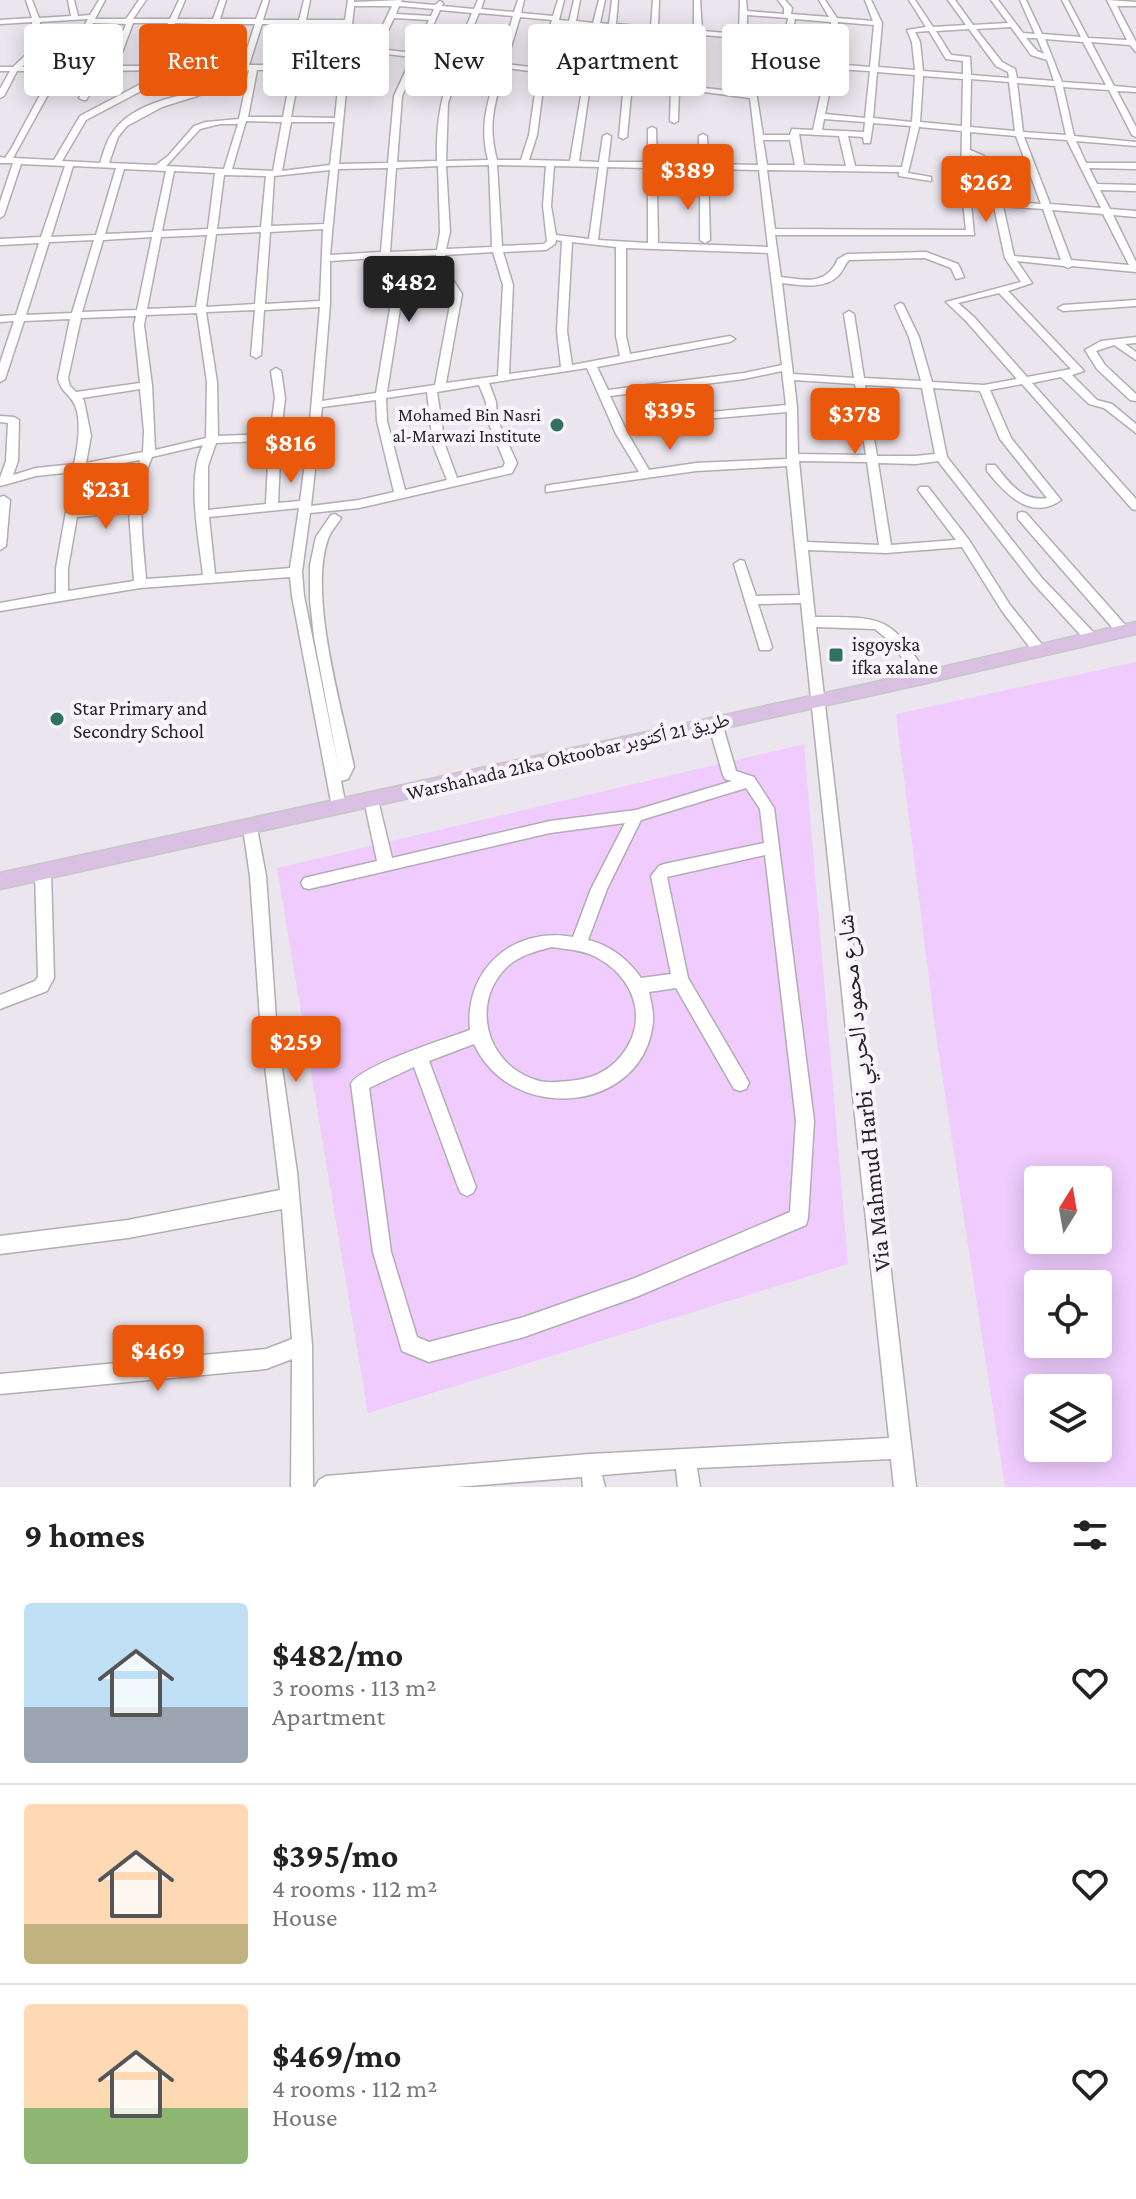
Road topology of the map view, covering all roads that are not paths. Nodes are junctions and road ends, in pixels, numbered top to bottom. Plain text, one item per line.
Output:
1 (44, 0) edge
2 (71, 0) edge
3 (102, 0) edge
4 (143, 0) edge
5 (182, 0) edge
6 (223, 0) edge
7 (266, 0) edge
8 (307, 0) edge
9 (481, 0) edge
10 (521, 0) edge
11 (561, 0) edge
12 (577, 0) edge
13 (602, 0) edge
14 (615, 0) edge
15 (656, 0) edge
16 (697, 0) edge
17 (743, 0) edge
18 (781, 0) edge
19 (822, 0) edge
20 (868, 0) edge
21 (912, 0) edge
22 (951, 0) edge
23 (994, 0) edge
24 (1023, 0) edge
25 (1065, 0) edge
26 (30, 1) edge
27 (351, 2) edge
28 (398, 2) edge
29 (1111, 2) edge
30 (439, 4) edge
31 (1136, 4) edge
32 (477, 11) junction
33 (744, 13) junction
34 (390, 16) junction
35 (515, 16) junction
36 (790, 16) junction
37 (75, 17) junction
38 (432, 18) junction
39 (36, 19) junction
40 (92, 19) junction
41 (555, 20) junction
42 (835, 21) junction
43 (1122, 21) junction
44 (1136, 21) edge
45 (0, 22) edge
46 (128, 22) junction
47 (172, 22) junction
48 (215, 22) junction
49 (347, 22) joint
50 (258, 23) junction
51 (302, 23) junction
52 (572, 23) junction
53 (878, 23) junction
54 (89, 24) edge
55 (386, 24) edge
56 (430, 24) edge
57 (472, 24) edge
58 (554, 24) edge
59 (585, 24) edge
60 (598, 24) edge
61 (612, 24) edge
62 (654, 24) edge
63 (698, 24) edge
64 (744, 24) edge
65 (789, 24) edge
66 (835, 24) edge
67 (1011, 25) junction
68 (512, 27) edge
69 (971, 28) junction
70 (931, 29) junction
71 (123, 33) edge
72 (1020, 35) junction
73 (1039, 36) junction
74 (1086, 41) junction
75 (1134, 42) edge
76 (1049, 58) junction
77 (849, 68) edge
78 (0, 69) edge
79 (16, 69) junction
80 (24, 69) edge
81 (263, 69) edge
82 (248, 70) junction
83 (873, 70) junction
84 (918, 73) junction
85 (965, 77) junction
86 (405, 81) edge
87 (1015, 81) junction
88 (1060, 85) junction
89 (139, 88) edge
90 (1111, 89) junction
91 (1136, 90) edge
92 (0, 96) edge
93 (42, 96) edge
94 (197, 96) edge
95 (291, 96) edge
96 (340, 96) edge
97 (445, 96) edge
98 (493, 96) edge
99 (538, 96) edge
100 (583, 96) edge
101 (627, 96) edge
102 (674, 96) edge
103 (754, 96) edge
104 (824, 96) edge
105 (820, 116) junction
106 (242, 120) junction
107 (339, 120) junction
108 (868, 120) junction
109 (674, 121) dead end
110 (287, 122) junction
111 (913, 123) junction
112 (967, 128) junction
113 (652, 129) dead end
114 (817, 132) junction
115 (1019, 133) junction
116 (843, 134) junction
117 (1136, 135) edge
118 (607, 136) dead end
119 (703, 136) dead end
120 (623, 137) dead end
121 (759, 137) junction
122 (794, 138) junction
123 (1071, 140) junction
124 (1136, 144) edge
125 (965, 151) junction
126 (9, 160) edge
127 (58, 161) junction
128 (493, 162) junction
129 (70, 163) junction
130 (442, 163) junction
131 (524, 163) junction
132 (104, 164) junction
133 (550, 164) junction
134 (574, 164) junction
135 (121, 165) junction
136 (392, 165) junction
137 (604, 165) junction
138 (1083, 165) junction
139 (653, 166) junction
140 (703, 166) junction
141 (761, 166) junction
142 (1136, 166) edge
143 (334, 167) junction
144 (157, 169) junction
145 (800, 169) junction
146 (851, 169) junction
147 (170, 170) junction
148 (906, 170) junction
149 (223, 172) junction
150 (273, 174) junction
151 (928, 179) dead end
152 (704, 183) junction
153 (1096, 187) junction
154 (1136, 188) edge
155 (655, 190) junction
156 (4, 196) edge
157 (998, 203) junction
158 (1050, 210) junction
159 (1105, 213) junction
160 (1136, 214) edge
161 (0, 215) edge
162 (329, 226) junction
163 (266, 229) junction
164 (209, 232) junction
165 (769, 232) junction
166 (154, 235) junction
167 (99, 237) junction
168 (552, 237) junction
169 (1120, 239) junction
170 (705, 240) dead end
171 (42, 241) junction
172 (567, 241) junction
173 (1136, 241) edge
174 (0, 242) edge
175 (593, 243) junction
176 (621, 245) junction
177 (653, 247) junction
178 (497, 249) junction
179 (771, 250) junction
180 (442, 253) junction
181 (382, 256) junction
182 (325, 258) junction
183 (1010, 258) junction
184 (1068, 265) junction
185 (1136, 269) edge
186 (959, 277) dead end
187 (775, 279) junction
188 (1002, 290) junction
189 (1136, 303) edge
190 (325, 304) junction
191 (900, 306) dead end
192 (260, 307) junction
193 (1063, 308) dead end
194 (201, 309) junction
195 (140, 311) junction
196 (849, 314) dead end
197 (76, 316) junction
198 (18, 318) junction
199 (0, 319) edge
200 (730, 339) dead end
201 (1136, 340) edge
202 (1116, 342) junction
203 (256, 355) dead end
204 (1136, 357) edge
205 (625, 358) junction
206 (591, 365) junction
207 (1101, 367) junction
208 (567, 369) junction
209 (276, 371) dead end
210 (1079, 371) junction
211 (787, 372) junction
212 (1063, 373) junction
213 (0, 379) edge
214 (503, 379) junction
215 (861, 381) junction
216 (483, 382) junction
217 (1026, 382) junction
218 (925, 384) junction
219 (147, 385) junction
220 (984, 388) junction
221 (436, 390) junction
222 (604, 394) junction
223 (77, 395) junction
224 (381, 398) junction
225 (1135, 398) edge
226 (1100, 403) junction
227 (316, 405) junction
228 (792, 408) junction
229 (0, 419) edge
230 (656, 420) dead end
231 (1136, 430) edge
232 (313, 435) junction
233 (275, 437) junction
234 (212, 440) junction
235 (149, 452) junction
236 (941, 457) junction
237 (873, 458) junction
238 (793, 459) junction
239 (274, 460) dead end
240 (80, 468) junction
241 (991, 468) dead end
242 (645, 473) junction
243 (3, 480) edge
244 (454, 484) junction
245 (550, 489) dead end
246 (924, 490) dead end
247 (400, 495) junction
248 (4, 500) dead end
249 (1136, 506) edge
250 (272, 507) junction
251 (306, 507) junction
252 (135, 508) junction
253 (73, 514) junction
254 (204, 514) junction
255 (1022, 516) dead end
256 (335, 518) dead end
257 (965, 543) junction
258 (0, 546) edge
259 (801, 546) junction
260 (886, 549) junction
261 (740, 564) dead end
262 (296, 572) junction
263 (209, 577) junction
264 (140, 584) junction
265 (62, 595) junction
266 (808, 599) junction
267 (753, 600) junction
268 (0, 607) edge
269 (810, 622) junction
270 (1129, 629) edge
271 (1091, 638) junction
272 (765, 647) dead end
273 (1039, 650) junction
274 (922, 678) junction
275 (819, 700) junction
276 (715, 723) junction
277 (333, 777) junction
278 (749, 781) junction
279 (371, 800) junction
280 (339, 807) junction
281 (636, 816) junction
282 (250, 828) junction
283 (773, 847) junction
284 (386, 866) junction
285 (43, 872) junction
286 (0, 881) edge
287 (309, 883) dead end
288 (580, 941) junction
289 (680, 980) junction
290 (639, 986) junction
291 (0, 1002) edge
292 (479, 1034) junction
293 (420, 1060) junction
294 (740, 1083) dead end
295 (467, 1187) dead end
296 (289, 1198) junction
297 (0, 1245) edge
298 (302, 1345) junction
299 (0, 1384) edge
300 (902, 1448) junction
301 (685, 1458) junction
302 (590, 1464) junction
303 (508, 1479) edge
304 (418, 1482) edge
305 (302, 1487) edge
306 (326, 1487) edge
307 (594, 1487) edge
308 (689, 1487) edge
309 (905, 1487) edge

1 - 26 street
2 - 37 street
3 - 40 street
4 - 46 street
5 - 47 street
6 - 48 street
7 - 50 street
8 - 51 street
9 - 32 street
10 - 35 street
11 - 41 street
12 - 52 street
13 - 60 street
14 - 61 street
15 - 62 street
16 - 63 street
17 - 33 street, Via Mahmud Harbi شارع محمود الحربي
18 - 36 street
19 - 42 street
20 - 53 street
21 - 70 street
22 - 69 street
23 - 67 street
24 - 73 street
25 - 74 street
26 - 39 street
27 - 28 street
27 - 49 street
28 - 30 street
28 - 34 street
29 - 31 street
29 - 43 street
30 - 32 street
30 - 38 street
32 - 35 street
32 - 57 street
33 - 36 street
33 - 64 street, Via Mahmud Harbi شارع محمود الحربي
34 - 38 street
34 - 55 street
35 - 41 street
35 - 68 street
36 - 42 street
36 - 65 street
37 - 39 street
37 - 40 street
38 - 56 street
39 - 45 street
39 - 79 street
40 - 46 street
40 - 54 street
41 - 52 street
41 - 58 street
42 - 53 street
42 - 66 street
43 - 44 street
43 - 75 street
46 - 47 street
46 - 71 street
47 - 48 street
48 - 50 street
49 - 51 street
50 - 51 street
50 - 82 street
52 - 59 street
53 - 83 street
67 - 69 street
67 - 72 street
69 - 70 street
69 - 87 street
70 - 84 street
70 - 85 street
72 - 73 street
72 - 76 street
73 - 74 street
73 - 76 street
74 - 75 street
74 - 90 street
76 - 88 street
77 - 83 street
78 - 79 street
79 - 80 street
79 - 92 street
81 - 82 street
82 - 106 street
83 - 84 street
83 - 108 street
84 - 85 street
84 - 111 street
85 - 87 street
85 - 112 street
86 - 136 street
87 - 88 street
87 - 115 street
88 - 90 street
88 - 123 street
89 - 127 street
90 - 91 street
90 - 117 street
93 - 126 street
94 - 132 street
95 - 110 street
96 - 107 street
97 - 130 street
98 - 128 street
99 - 131 street
100 - 134 street
101 - 120 street
102 - 109 street
103 - 121 street, Via Mahmud Harbi شارع محمود الحربي
104 - 105 street
105 - 108 street
105 - 114 street
106 - 110 street
106 - 144 street
106 - 149 street
107 - 110 street
107 - 143 street
108 - 111 street
108 - 116 street
110 - 150 street
111 - 112 street
111 - 148 street
112 - 115 street
112 - 125 street
113 - 139 street
114 - 116 street
114 - 122 street
115 - 123 street
115 - 158 street
116 - 146 street
118 - 137 street
119 - 140 street
121 - 122 street
121 - 141 street, Via Mahmud Harbi شارع محمود الحربي
122 - 145 street
123 - 124 street
123 - 138 street
125 - 157 street
125 - 165 street
126 - 127 street
126 - 156 street
127 - 129 street
128 - 130 street
128 - 131 street
128 - 178 street
129 - 132 street
129 - 171 street
130 - 136 street
130 - 180 street
131 - 133 street
132 - 135 street
133 - 134 street
133 - 168 street
134 - 137 street
135 - 144 street
135 - 167 street
136 - 143 street
136 - 181 street
137 - 139 street
137 - 175 street
138 - 142 street
138 - 153 street
139 - 140 street
139 - 155 street
140 - 141 street
140 - 152 street
141 - 145 street
141 - 165 street, Via Mahmud Harbi شارع محمود الحربي
143 - 150 street
143 - 162 street
144 - 147 street
145 - 146 street
146 - 148 street
147 - 149 street
147 - 166 street
148 - 151 street
149 - 150 street
149 - 164 street
150 - 163 street
152 - 155 street
152 - 170 street
153 - 154 street
153 - 159 street
155 - 177 street
156 - 161 street
157 - 158 street
157 - 183 street
158 - 159 street
158 - 184 street
159 - 160 street
159 - 169 street
162 - 163 street
162 - 182 street
163 - 164 street
163 - 192 street
164 - 166 street
164 - 194 street
165 - 179 street, Via Mahmud Harbi شارع محمود الحربي
166 - 167 street
166 - 195 street
167 - 171 street
167 - 197 street
168 - 172 street
168 - 178 street
169 - 173 street
169 - 185 street
171 - 174 street
171 - 198 street
172 - 175 street
172 - 208 street
175 - 176 street
176 - 177 street
176 - 205 street
177 - 179 street
178 - 180 street
178 - 214 street
179 - 187 street, Via Mahmud Harbi شارع محمود الحربي
180 - 181 street
180 - 221 street
181 - 182 street
181 - 224 street
182 - 190 street
183 - 184 street
183 - 188 street
184 - 185 street
186 - 187 street
187 - 211 street, Via Mahmud Harbi شارع محمود الحربي
188 - 210 street
188 - 217 street
189 - 193 street
190 - 192 street
190 - 227 street
191 - 218 street
192 - 194 street
192 - 203 street
194 - 195 street
194 - 234 street
195 - 197 street
195 - 219 street
196 - 215 street
197 - 198 street
197 - 223 street
198 - 199 street
198 - 213 street
200 - 205 street
201 - 202 street
202 - 204 street
202 - 207 street
205 - 206 street
206 - 208 street
206 - 222 street
207 - 210 street
207 - 225 street
208 - 214 street
209 - 233 street
210 - 212 street
211 - 215 street
211 - 222 street
211 - 228 street, Via Mahmud Harbi شارع محمود الحربي
212 - 217 street
212 - 226 street
214 - 216 street
215 - 218 street
215 - 237 street
216 - 221 street
216 - 244 street
217 - 220 street
217 - 249 street
218 - 220 street
218 - 236 street
219 - 223 street
219 - 235 street
220 - 241 street
221 - 224 street
221 - 244 street
222 - 242 street
223 - 240 street
224 - 227 street
224 - 247 street
225 - 226 street
226 - 231 street
227 - 232 street
228 - 230 street
228 - 238 street, Via Mahmud Harbi شارع محمود الحربي
229 - 243 street
232 - 233 street
232 - 251 street
233 - 234 street
234 - 235 street
234 - 254 street
235 - 240 street
235 - 252 street
236 - 237 street
236 - 271 street
237 - 238 street
237 - 260 street
238 - 242 street
238 - 259 street, Via Mahmud Harbi شارع محمود الحربي
239 - 250 street
240 - 243 street
240 - 253 street
242 - 245 street
244 - 247 street
246 - 257 street
247 - 251 street
248 - 258 street
250 - 251 street
250 - 254 street
251 - 262 street
252 - 253 street
252 - 264 street
253 - 265 street
254 - 263 street
255 - 270 street
256 - 277 street
257 - 260 street
257 - 273 street
259 - 260 street
259 - 266 street, Via Mahmud Harbi شارع محمود الحربي
261 - 267 street
262 - 263 street
262 - 277 street
263 - 264 street
264 - 265 street
265 - 268 street
266 - 267 street
266 - 269 street, Via Mahmud Harbi شارع محمود الحربي
267 - 272 street
269 - 274 street
269 - 275 street, Via Mahmud Harbi شارع محمود الحربي
270 - 271 main road, Warshahada 21ka Oktoobar طريق 21 أكتوبر
271 - 273 main road, Warshahada 21ka Oktoobar طريق 21 أكتوبر
273 - 274 main road, Warshahada 21ka Oktoobar طريق 21 أكتوبر
274 - 275 main road, Warshahada 21ka Oktoobar طريق 21 أكتوبر
275 - 276 main road, Warshahada 21ka Oktoobar طريق 21 أكتوبر
275 - 300 street, Via Mahmud Harbi شارع محمود الحربي
276 - 278 street
276 - 279 main road, Warshahada 21ka Oktoobar طريق 21 أكتوبر
277 - 280 street
278 - 281 street
278 - 283 street
279 - 280 main road, Warshahada 21ka Oktoobar طريق 21 أكتوبر
279 - 284 street
280 - 282 main road, Warshahada 21ka Oktoobar طريق 21 أكتوبر
281 - 284 street
281 - 288 street
282 - 285 main road, Warshahada 21ka Oktoobar طريق 21 أكتوبر
282 - 296 street
283 - 289 street
283 - 293 street
284 - 287 street
285 - 286 main road, Warshahada 21ka Oktoobar طريق 21 أكتوبر
285 - 291 street
288 - 290 street
288 - 292 street
289 - 290 street
289 - 294 street
290 - 292 street
292 - 293 street
293 - 295 street
296 - 297 street
296 - 298 street
298 - 299 street
298 - 305 street
300 - 301 street
300 - 309 street, Via Mahmud Harbi شارع محمود الحربي
301 - 302 street
301 - 308 street
302 - 303 street
302 - 307 street
303 - 304 street
304 - 306 street

